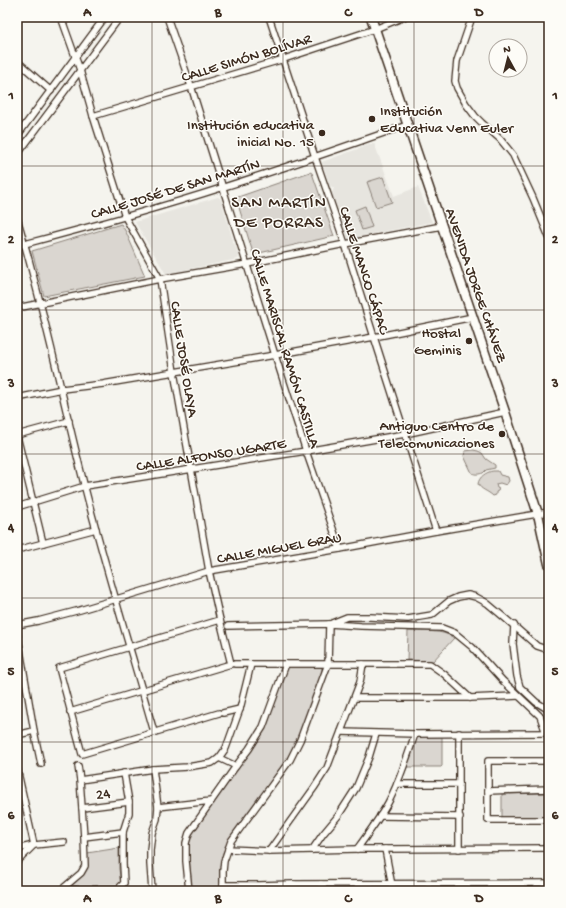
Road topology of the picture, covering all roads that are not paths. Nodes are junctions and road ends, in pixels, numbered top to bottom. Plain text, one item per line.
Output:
1 (61, 17) edge
2 (105, 17) edge
3 (120, 17) edge
4 (167, 17) edge
5 (270, 17) edge
6 (371, 17) edge
7 (404, 17) edge
8 (472, 17) edge
9 (375, 29) junction
10 (76, 56) junction
11 (284, 58) junction
12 (17, 61) edge
13 (80, 70) junction
14 (191, 86) junction
15 (51, 90) junction
16 (93, 116) junction
17 (407, 125) junction
18 (17, 136) edge
19 (17, 155) edge
20 (315, 157) junction
21 (223, 187) junction
22 (125, 217) junction
23 (17, 218) edge
24 (442, 226) junction
25 (549, 237) edge
26 (25, 244) junction
27 (345, 244) junction
28 (17, 246) edge
29 (247, 264) junction
30 (160, 279) junction
31 (41, 304) junction
32 (17, 308) edge
33 (474, 317) junction
34 (374, 337) junction
35 (275, 355) junction
36 (174, 372) junction
37 (62, 389) junction
38 (17, 398) edge
39 (505, 412) junction
40 (69, 421) junction
41 (405, 434) junction
42 (17, 436) edge
43 (306, 451) junction
44 (192, 470) junction
45 (85, 486) junction
46 (32, 501) junction
47 (17, 506) edge
48 (549, 512) edge
49 (538, 514) junction
50 (96, 529) junction
51 (436, 531) junction
52 (43, 543) junction
53 (340, 549) junction
54 (17, 550) edge
55 (549, 564) edge
56 (209, 571) junction
57 (115, 599) junction
58 (220, 620) junction
59 (17, 624) edge
60 (329, 624) junction
61 (228, 626) dead end
62 (514, 626) junction
63 (17, 632) edge
64 (129, 647) junction
65 (549, 650) edge
66 (233, 664) junction
67 (251, 664) junction
68 (286, 664) junction
69 (328, 664) junction
70 (363, 664) junction
71 (460, 688) junction
72 (142, 690) junction
73 (518, 696) junction
74 (355, 698) junction
75 (454, 698) junction
76 (470, 698) junction
77 (240, 709) junction
78 (549, 710) edge
79 (70, 712) junction
80 (34, 731) junction
81 (154, 732) junction
82 (341, 732) junction
83 (459, 733) junction
84 (547, 733) edge
85 (376, 734) junction
86 (415, 734) junction
87 (17, 735) edge
88 (219, 758) junction
89 (549, 761) edge
90 (41, 764) dead end
91 (78, 766) dead end
92 (236, 766) junction
93 (17, 768) edge
94 (153, 769) junction
95 (124, 773) junction
96 (80, 780) junction
97 (397, 784) junction
98 (459, 784) junction
99 (549, 789) edge
100 (488, 791) junction
101 (211, 801) junction
102 (129, 802) junction
103 (158, 807) junction
104 (82, 808) junction
105 (380, 816) junction
106 (460, 818) junction
107 (549, 820) edge
108 (123, 832) junction
109 (84, 837) junction
110 (64, 842) dead end
111 (34, 846) junction
112 (549, 848) edge
113 (17, 849) edge
114 (228, 849) junction
115 (357, 849) junction
116 (385, 849) junction
117 (459, 849) junction
118 (312, 850) junction
119 (270, 851) junction
120 (17, 862) edge
121 (549, 883) edge
122 (294, 884) junction
123 (321, 884) junction
124 (357, 884) junction
125 (391, 884) junction
126 (223, 888) edge
127 (260, 888) edge
128 (60, 890) edge
129 (152, 891) edge
130 (189, 891) edge
131 (295, 891) edge
132 (323, 891) edge
133 (359, 891) edge
134 (393, 891) edge

1 - 10 street, CALLE JOSÉ OLAYA
2 - 10 street
3 - 13 street
4 - 14 street, CALLE MARISCAL RAMÓN CASTILLA
5 - 11 street, CALLE MANCO CÁPAC
6 - 9 main road, AVENIDA JORGE CHÁVEZ
7 - 9 street, CALLE SIMÓN BOLÍVAR
8 - 25 street
9 - 11 street, CALLE SIMÓN BOLÍVAR
9 - 17 main road, AVENIDA JORGE CHÁVEZ
10 - 13 street, CALLE JOSÉ OLAYA
10 - 15 street
11 - 14 street, CALLE SIMÓN BOLÍVAR
11 - 20 street, CALLE MANCO CÁPAC
12 - 15 street
13 - 16 street, CALLE JOSÉ OLAYA
13 - 19 street
14 - 16 street, CALLE SIMÓN BOLÍVAR
14 - 21 street, CALLE MARISCAL RAMÓN CASTILLA
15 - 18 street
16 - 22 street, CALLE JOSÉ OLAYA
17 - 20 street, CALLE JOSÉ DE SAN MARTÍN
17 - 24 main road, AVENIDA JORGE CHÁVEZ
20 - 21 street, CALLE JOSÉ DE SAN MARTÍN
20 - 27 street, CALLE MANCO CÁPAC
21 - 22 street, CALLE JOSÉ DE SAN MARTÍN
21 - 29 street, CALLE MARISCAL RAMÓN CASTILLA
22 - 26 street, CALLE JOSÉ DE SAN MARTÍN
22 - 30 street, CALLE JOSÉ OLAYA
23 - 26 street
24 - 27 street
24 - 33 main road, AVENIDA JORGE CHÁVEZ
26 - 28 street, CALLE JOSÉ DE SAN MARTÍN
26 - 31 street
27 - 29 street
27 - 34 street, CALLE MANCO CÁPAC
29 - 30 street
29 - 35 street, CALLE MARISCAL RAMÓN CASTILLA
30 - 31 street
30 - 36 street, CALLE JOSÉ OLAYA
31 - 32 street
31 - 37 street
33 - 34 street
33 - 39 main road, AVENIDA JORGE CHÁVEZ
34 - 35 street
34 - 41 street, CALLE MANCO CÁPAC
35 - 36 street
35 - 43 street, CALLE MARISCAL RAMÓN CASTILLA
36 - 37 street
36 - 44 street, CALLE JOSÉ OLAYA
37 - 38 street
37 - 40 street
39 - 41 street, CALLE ALFONSO UGARTE
39 - 49 main road, AVENIDA JORGE CHÁVEZ
40 - 42 street
40 - 45 street
41 - 43 street, CALLE ALFONSO UGARTE
41 - 51 street, CALLE MANCO CÁPAC
42 - 46 street
43 - 44 street, CALLE ALFONSO UGARTE
43 - 53 street, CALLE MARISCAL RAMÓN CASTILLA
44 - 45 street, CALLE ALFONSO UGARTE
44 - 56 street, CALLE JOSÉ OLAYA
45 - 46 street, CALLE ALFONSO UGARTE
45 - 50 street
46 - 47 street, CALLE ALFONSO UGARTE
46 - 52 street
48 - 49 street, CALLE MIGUEL GRAU
49 - 51 street, CALLE MIGUEL GRAU
49 - 55 main road, AVENIDA JORGE CHÁVEZ
50 - 52 street
50 - 57 street
51 - 53 street, CALLE MIGUEL GRAU
52 - 54 street
53 - 56 street, CALLE MIGUEL GRAU
56 - 57 street, CALLE MIGUEL GRAU
56 - 58 street, CALLE JOSÉ OLAYA
57 - 59 street, CALLE MIGUEL GRAU
57 - 64 street
58 - 64 street
58 - 66 street, CALLE JOSÉ OLAYA
60 - 61 street
60 - 62 street
60 - 69 street
60 - 73 street
62 - 65 street
62 - 78 street
63 - 80 street
64 - 72 street
64 - 79 street
66 - 67 street
66 - 72 street
67 - 68 street
67 - 77 street
68 - 69 street
68 - 92 street
69 - 70 street
69 - 114 street
70 - 71 street
70 - 74 street
71 - 75 street
71 - 76 street
72 - 79 street
72 - 81 street
73 - 76 street
73 - 84 street
74 - 75 street
74 - 82 street
75 - 76 street
77 - 81 street
77 - 88 street
79 - 81 street
80 - 87 street
80 - 90 street
82 - 85 street
82 - 119 street
83 - 84 street
83 - 86 street
83 - 98 street
85 - 86 street
85 - 118 street
86 - 97 street
88 - 92 street
88 - 94 street
89 - 100 street
91 - 96 street
92 - 101 street
93 - 111 street
94 - 95 street
94 - 103 street
95 - 96 street
95 - 102 street
96 - 104 street
97 - 98 street
97 - 105 street
98 - 106 street
99 - 100 street
100 - 107 street
101 - 103 street
101 - 130 street
102 - 104 street, 24
102 - 108 street
103 - 129 street
104 - 109 street
105 - 106 street
105 - 115 street
106 - 117 street
108 - 109 street
108 - 128 street
109 - 128 street
110 - 111 street
111 - 113 street
111 - 120 street
112 - 117 street
114 - 119 street
114 - 126 street
115 - 116 street
115 - 118 street
116 - 117 street
116 - 125 street
118 - 119 street
121 - 125 street
122 - 123 street
122 - 127 street
122 - 131 street
123 - 124 street
123 - 132 street
124 - 125 street
124 - 133 street
125 - 134 street
126 - 127 street

